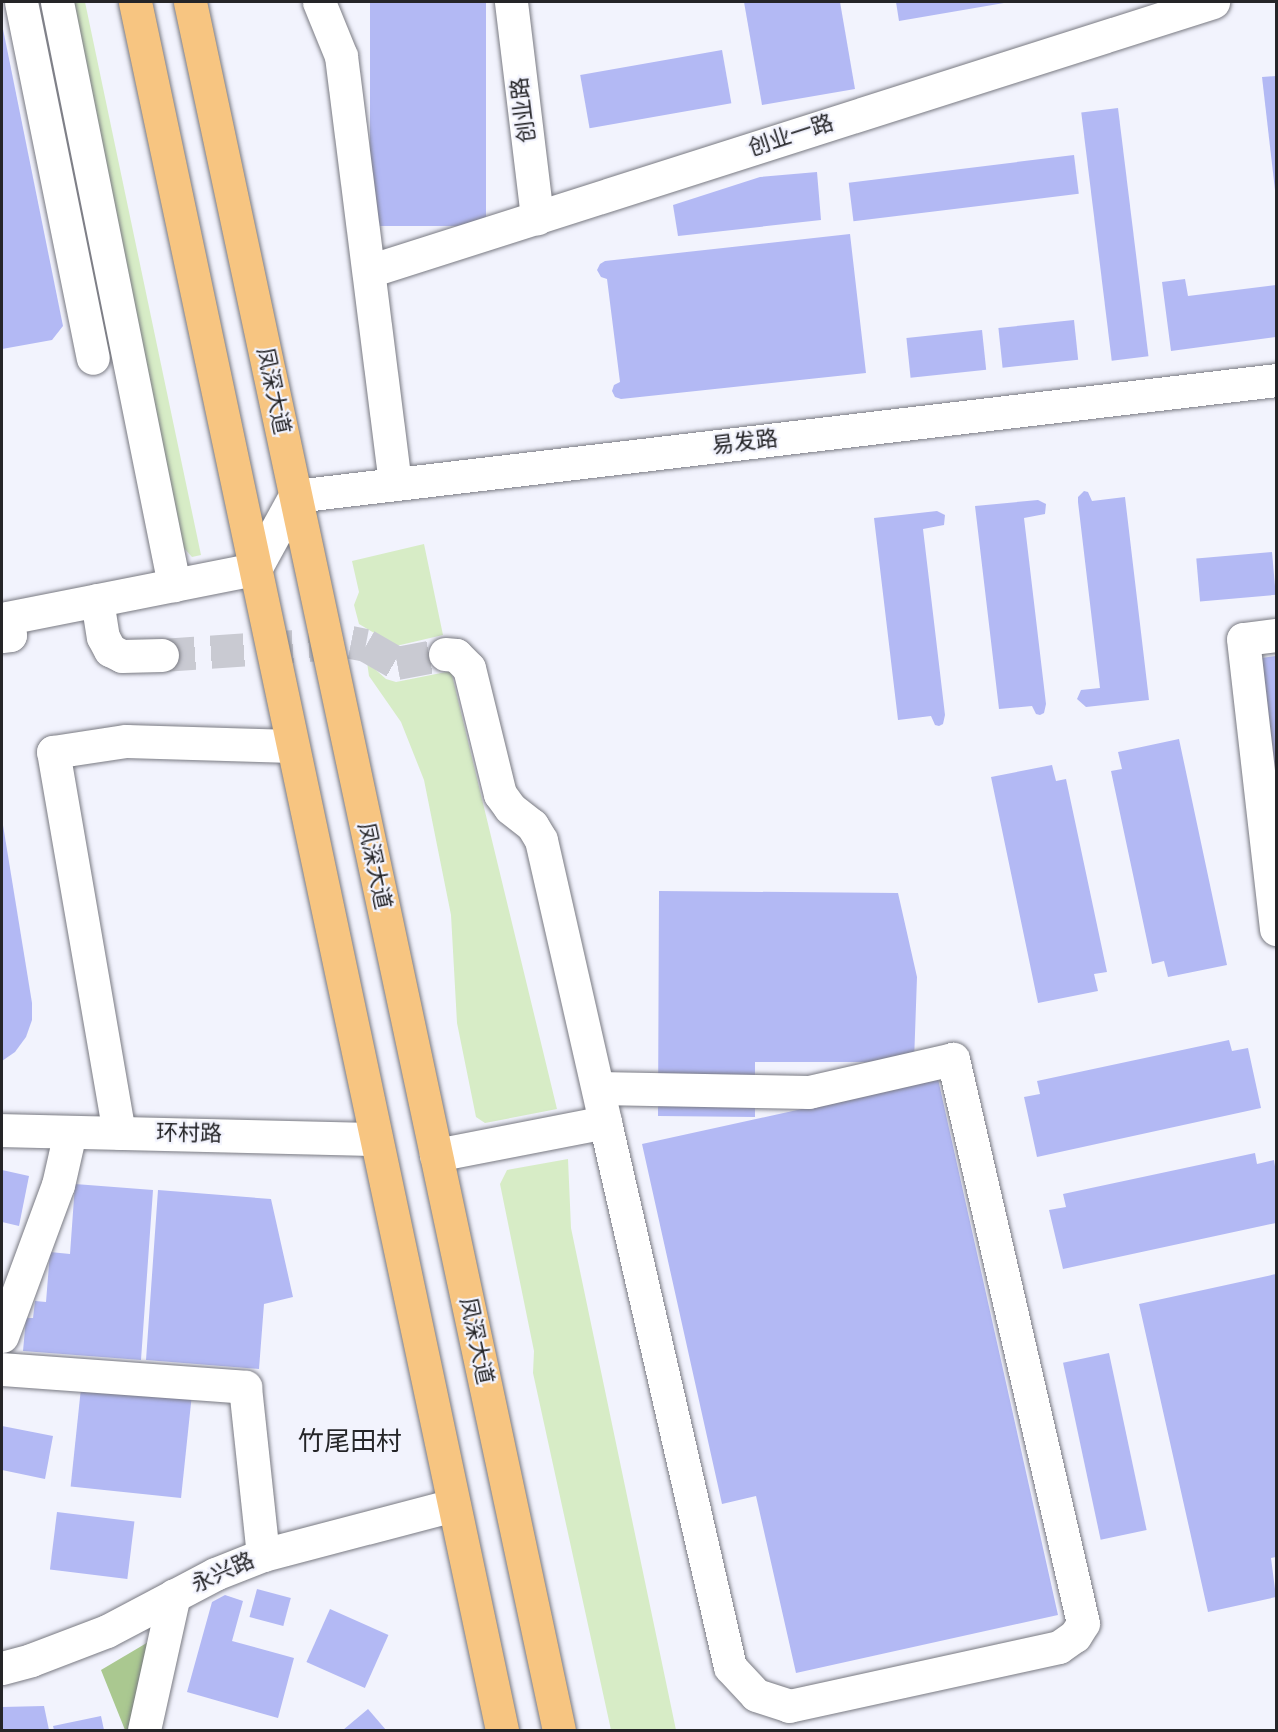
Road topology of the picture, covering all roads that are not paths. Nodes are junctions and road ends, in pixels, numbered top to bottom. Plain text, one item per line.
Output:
1 (21, 2) edge
2 (57, 2) edge
3 (135, 2) edge
4 (190, 2) edge
5 (319, 2) edge
6 (512, 2) edge
7 (1213, 2) edge
8 (537, 218) junction
9 (369, 271) junction
10 (93, 358) dead end
11 (1276, 380) edge
12 (395, 484) junction
13 (296, 496) junction
14 (255, 569) junction
15 (174, 585) junction
16 (97, 600) junction
17 (3, 616) edge
18 (1276, 635) edge
19 (445, 654) tunnel mouth
20 (162, 655) tunnel mouth
21 (292, 746) junction
22 (1276, 929) edge
23 (598, 1088) junction
24 (605, 1122) junction
25 (2, 1130) edge
26 (70, 1132) junction
27 (120, 1133) junction
28 (376, 1139) junction
29 (436, 1155) junction
30 (2, 1336) edge
31 (2, 1369) edge
32 (454, 1505) junction
33 (263, 1556) junction
34 (174, 1595) junction
35 (2, 1668) edge
36 (144, 1731) edge
37 (502, 1731) edge
38 (559, 1731) edge

1 - 10 street
2 - 15 street
3 - 14 highway
4 - 13 highway, 凤深大道
5 - 9 street
6 - 8 street, 创业路
7 - 8 street, 创业一路
8 - 9 street, 创业一路
9 - 12 street
11 - 12 street, 易发路
12 - 13 street, 易发路
13 - 14 street
13 - 29 highway, 凤深大道
14 - 15 street
14 - 21 highway
15 - 16 street
16 - 17 street
16 - 20 street
18 - 22 street
19 - 23 street
21 - 27 street
21 - 28 highway
23 - 24 street
23 - 24 street
24 - 29 street
25 - 26 street, 环村路
26 - 27 street, 环村路
26 - 30 street
27 - 28 street, 环村路
28 - 32 highway
29 - 38 highway, 凤深大道
31 - 33 street
32 - 33 street, 永兴路
32 - 37 highway
33 - 34 street, 永兴路
34 - 35 street, 永兴路
34 - 36 street

